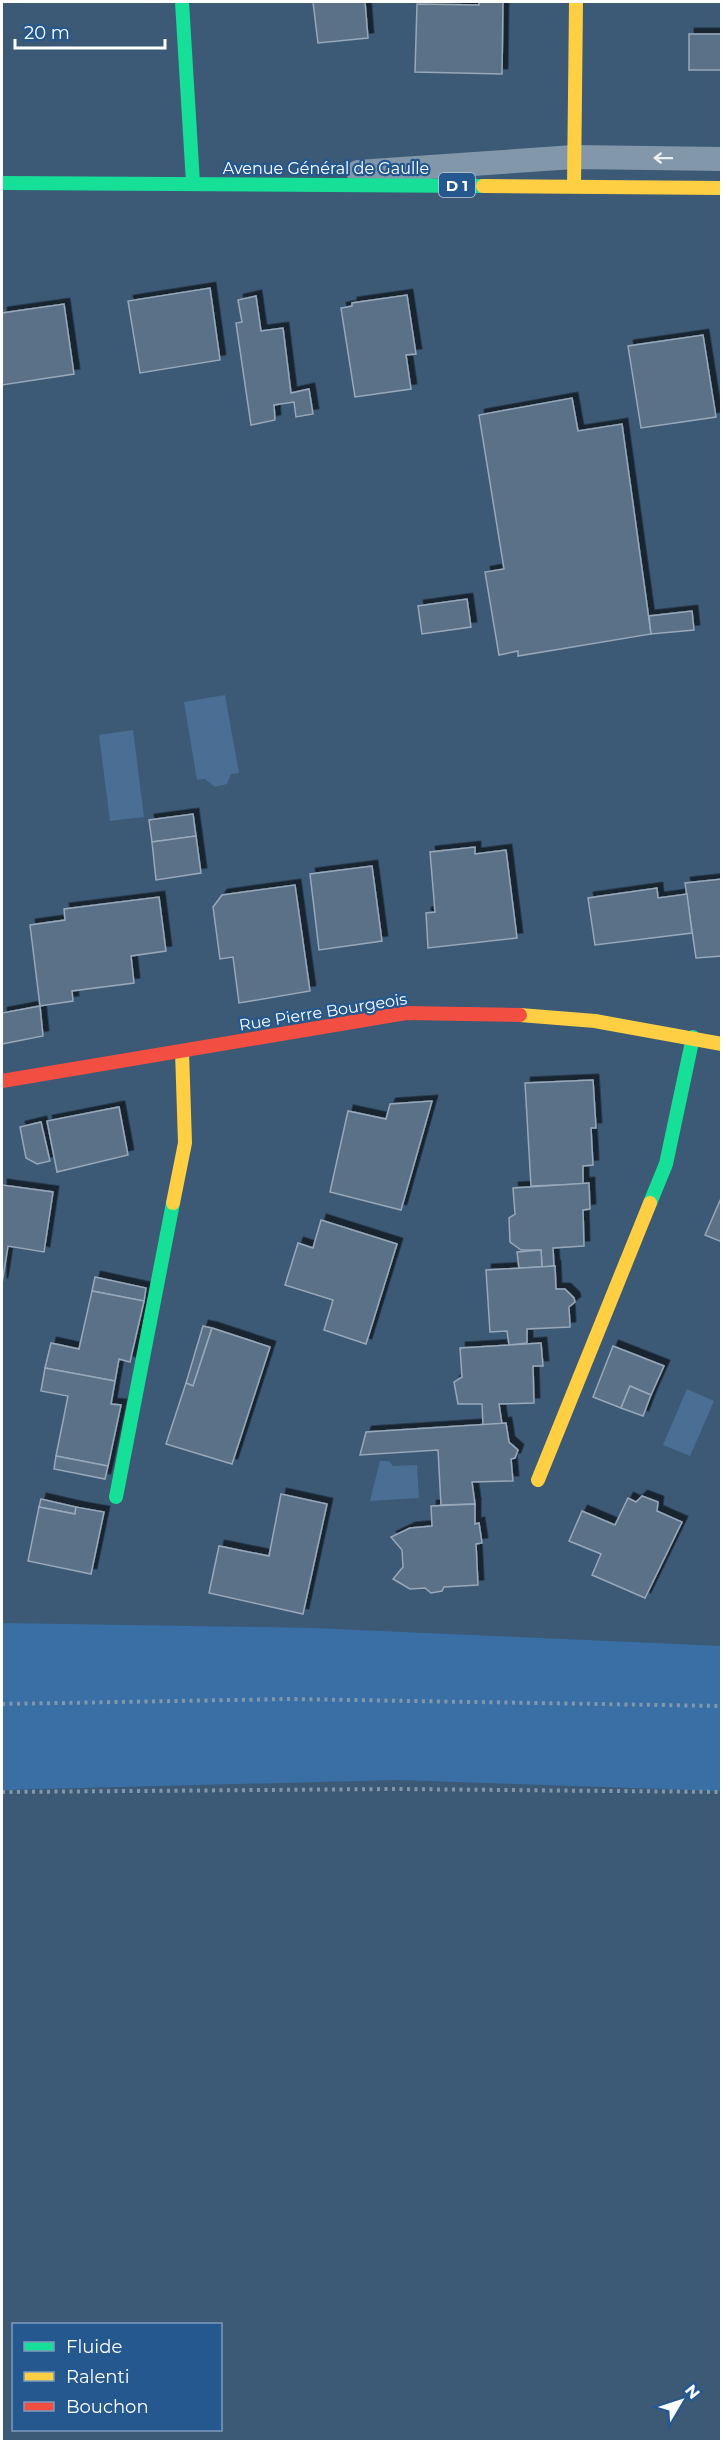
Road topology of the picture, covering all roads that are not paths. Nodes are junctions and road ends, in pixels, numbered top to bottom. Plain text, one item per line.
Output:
1 (182, 2) edge
2 (576, 2) edge
3 (574, 157) junction
4 (722, 159) edge
5 (2, 183) edge
6 (193, 183) junction
7 (574, 186) junction
8 (722, 188) edge
9 (693, 1037) junction
10 (719, 1041) edge
11 (182, 1051) junction
12 (2, 1081) edge
13 (538, 1480) dead end
14 (116, 1497) dead end

1 - 6 street
2 - 3 street
4 -> 3 lane
3 - 6 lane
3 - 7 street
5 - 6 street, Avenue Général de Gaulle / D 1
6 - 7 street, Avenue Général de Gaulle / D 1
7 - 8 street, Avenue Général de Gaulle / D 1
9 - 10 street, Rue Pierre Bourgeois
9 - 11 street, Rue Pierre Bourgeois
9 - 13 street
11 - 12 street, Rue Pierre Bourgeois
11 - 14 street

